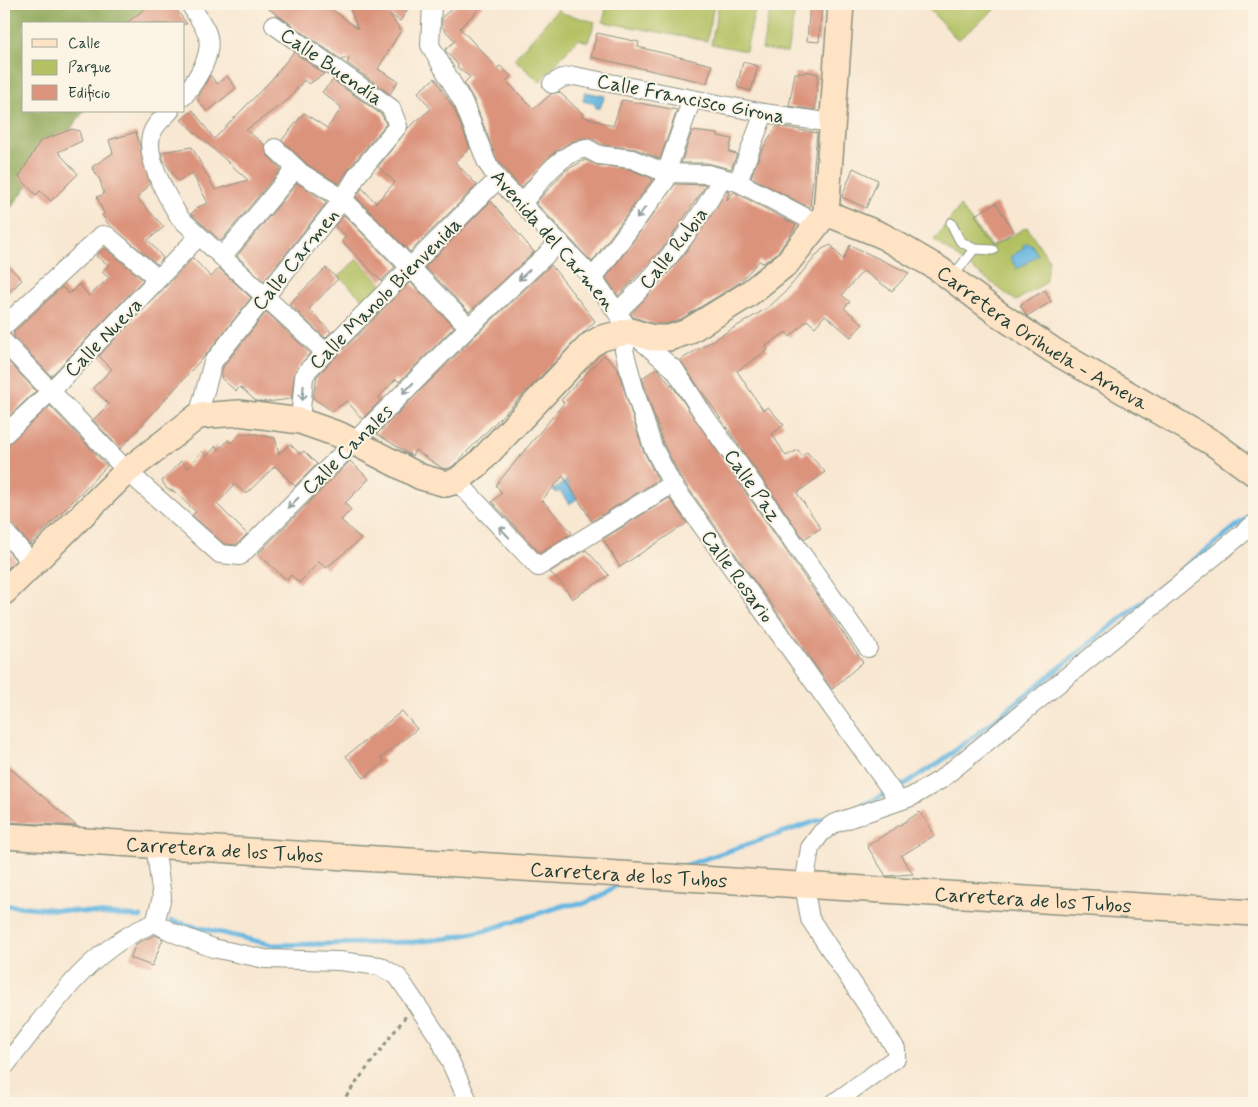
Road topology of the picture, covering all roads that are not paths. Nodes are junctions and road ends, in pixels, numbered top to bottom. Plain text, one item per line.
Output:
1 (190, 4) edge
2 (841, 4) edge
3 (434, 6) edge
4 (274, 24) dead end
5 (552, 84) dead end
6 (185, 94) edge
7 (692, 99) junction
8 (391, 108) joint
9 (169, 112) edge
10 (764, 113) junction
11 (832, 123) junction
12 (275, 148) dead end
13 (296, 168) junction
14 (666, 173) junction
15 (498, 179) junction
16 (730, 180) junction
17 (343, 199) junction
18 (522, 204) junction
19 (822, 219) junction
20 (951, 223) dead end
21 (199, 236) junction
22 (560, 242) junction
23 (974, 249) junction
24 (993, 250) dead end
25 (222, 257) junction
26 (410, 267) junction
27 (593, 278) junction
28 (952, 278) junction
29 (158, 279) junction
30 (264, 296) junction
31 (624, 321) junction
32 (4, 326) edge
33 (469, 327) junction
34 (4, 342) edge
35 (325, 352) junction
36 (51, 391) junction
37 (198, 416) junction
38 (300, 421) junction
39 (4, 435) edge
40 (353, 442) junction
41 (128, 471) junction
42 (1254, 473) edge
43 (457, 481) junction
44 (672, 484) junction
45 (1254, 524) edge
46 (4, 531) edge
47 (33, 564) junction
48 (4, 592) edge
49 (868, 648) dead end
50 (899, 801) junction
51 (4, 836) edge
52 (155, 846) junction
53 (804, 885) junction
54 (1254, 913) edge
55 (155, 923) junction
56 (4, 1067) edge
57 (469, 1103) edge
58 (834, 1103) edge

1 - 6 street
2 - 11 main road
3 - 15 street, Avenida del Carmen
4 - 8 street, Calle Buendía
5 - 7 street, Calle Francisco Girona
7 - 10 street, Calle Francisco Girona
7 - 14 street
8 - 17 street, Calle Carmen
9 - 21 street
10 - 11 street, Calle Francisco Girona
10 - 16 street, Calle Rubia
11 - 19 main road
12 - 13 street
13 - 17 street
13 - 25 street
14 - 16 street
14 - 18 street
14 -> 27 street
15 - 18 street, Avenida del Carmen
15 - 26 street, Calle Manolo Bienvenida
16 - 19 street
16 - 31 street, Calle Rubia
17 - 26 street
17 - 30 street, Calle Carmen
18 - 22 street, Avenida del Carmen
19 - 28 main road, Carretera Orihuela - Arneva
19 - 31 main road
20 - 23 lane
21 - 25 street
21 - 29 street, Calle Nueva
22 - 27 street, Avenida del Carmen
22 -> 33 street, Calle Canales
23 - 24 lane
23 - 28 lane
25 - 30 street
26 - 33 street
26 - 35 street, Calle Manolo Bienvenida
27 - 31 street, Avenida del Carmen
28 - 42 main road, Carretera Orihuela - Arneva
29 - 32 street
29 - 36 street, Calle Nueva
30 - 35 street
30 - 37 street, Calle Carmen
31 - 43 main road
31 - 44 street, Calle Rosario
31 - 49 street, Calle Paz
33 -> 40 street, Calle Canales
34 - 36 street, Calle Canales
35 -> 38 street, Calle Manolo Bienvenida
36 - 39 street, Calle Nueva
36 - 41 street, Calle Canales
37 - 38 main road
37 - 41 main road
38 - 40 main road
40 -> 41 street, Calle Canales
40 - 43 main road
41 - 47 main road
44 -> 43 street
44 - 50 street, Calle Rosario
45 - 50 street
46 - 47 street
47 - 48 main road
50 - 53 street
51 - 52 main road, Carretera de los Tubos
52 - 53 main road, Carretera de los Tubos
52 - 55 street
53 - 54 main road, Carretera de los Tubos
53 - 58 street
55 - 56 street
55 - 57 street

